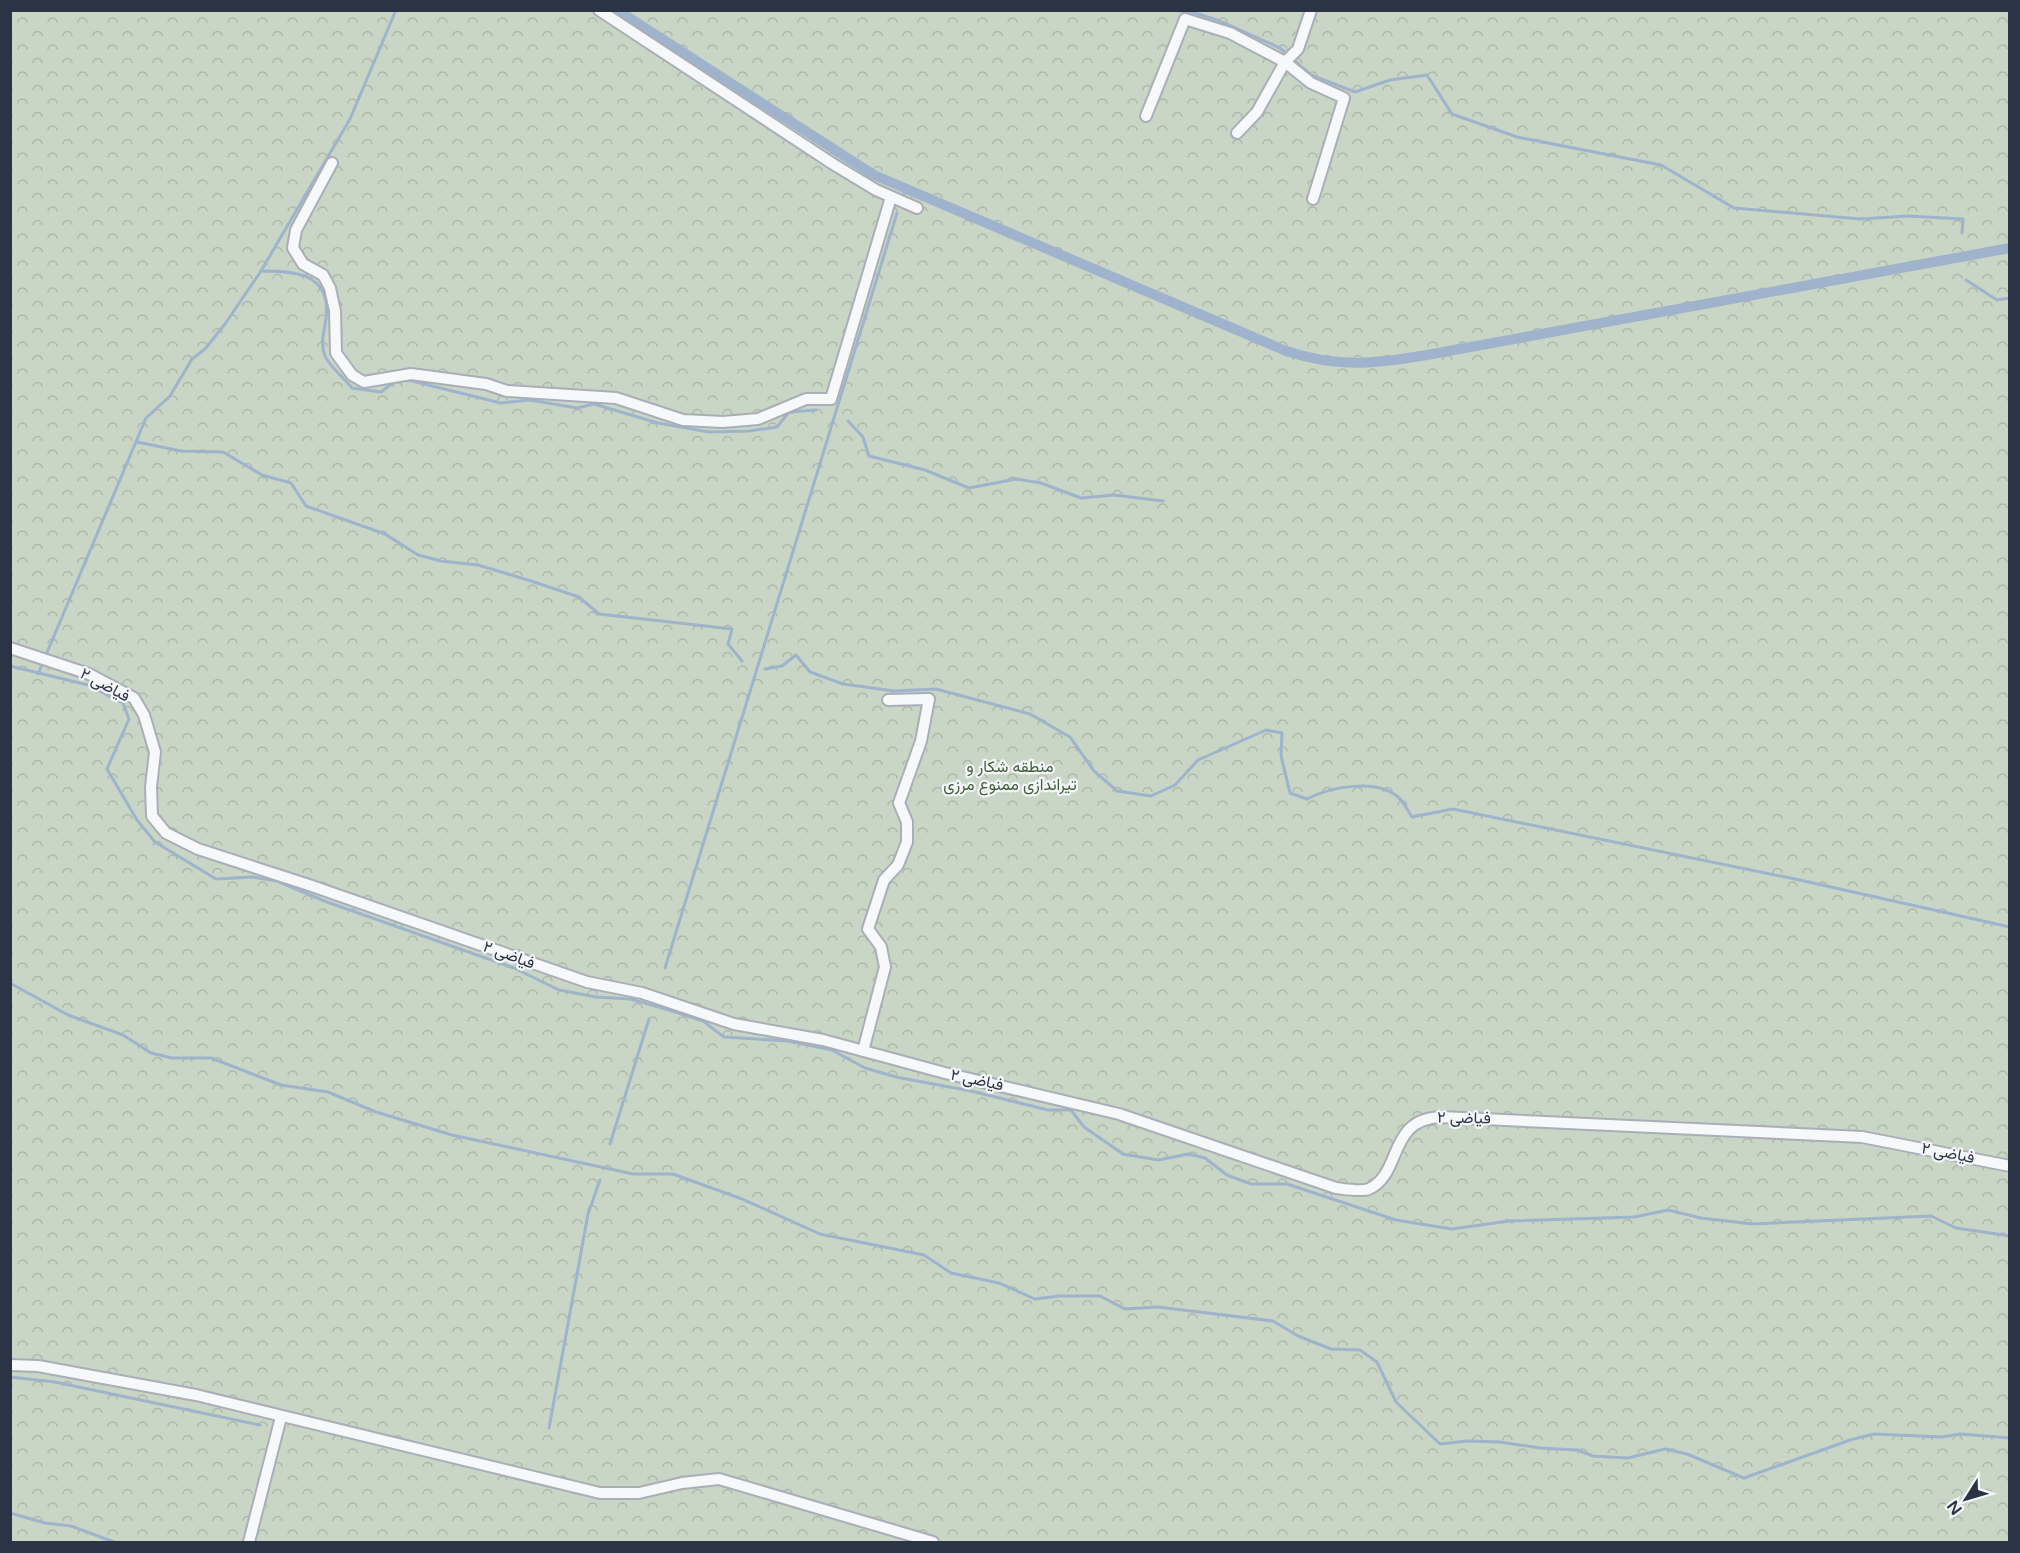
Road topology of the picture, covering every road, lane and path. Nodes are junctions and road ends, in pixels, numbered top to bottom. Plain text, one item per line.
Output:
1 (599, 10) edge
2 (1311, 10) edge
3 (1289, 58) junction
4 (1146, 116) dead end
5 (1237, 133) dead end
6 (332, 163) dead end
7 (891, 197) junction
8 (1313, 199) dead end
9 (917, 208) dead end
10 (10, 648) edge
11 (888, 700) dead end
12 (863, 1051) junction
13 (2010, 1166) edge
14 (10, 1365) edge
15 (281, 1417) junction
16 (249, 1542) edge
17 (933, 1542) edge

1 - 7 street
2 - 3 street
3 - 4 street
3 - 5 street
3 - 8 street
6 - 7 street
7 - 9 street
10 - 12 street, فیاضی ۲
11 - 12 street
12 - 13 street, فیاضی ۲
14 - 15 street
15 - 16 street
15 - 17 street

